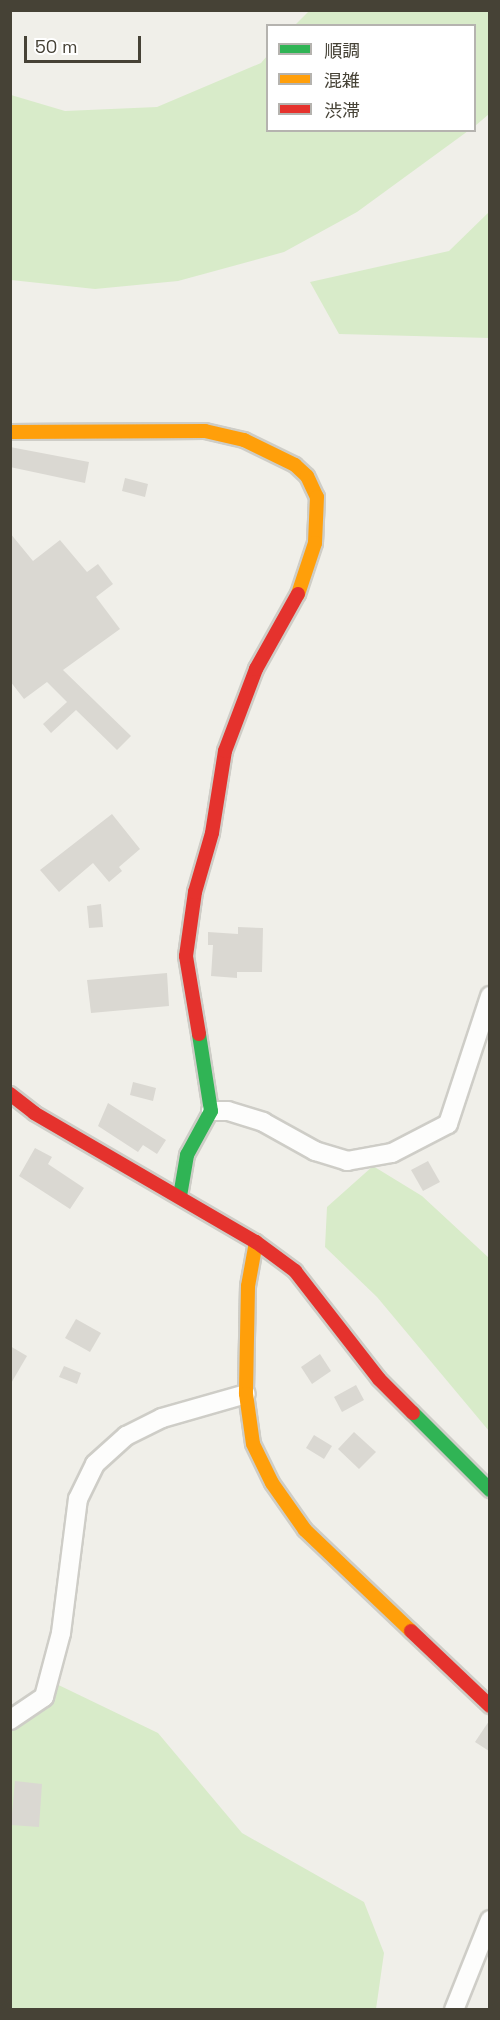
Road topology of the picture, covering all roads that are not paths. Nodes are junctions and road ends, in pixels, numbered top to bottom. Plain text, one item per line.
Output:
1 (10, 432) edge
2 (489, 996) edge
3 (10, 1095) edge
4 (211, 1111) junction
5 (180, 1196) junction
6 (256, 1242) junction
7 (246, 1394) junction
8 (489, 1490) edge
9 (489, 1706) edge
10 (10, 1720) edge
11 (489, 1920) edge
12 (454, 2010) edge

1 - 4 street
2 - 4 street
3 - 5 street
4 - 5 street
5 - 6 street
6 - 7 street
6 - 8 street
7 - 9 street
7 - 10 street
11 - 12 street

